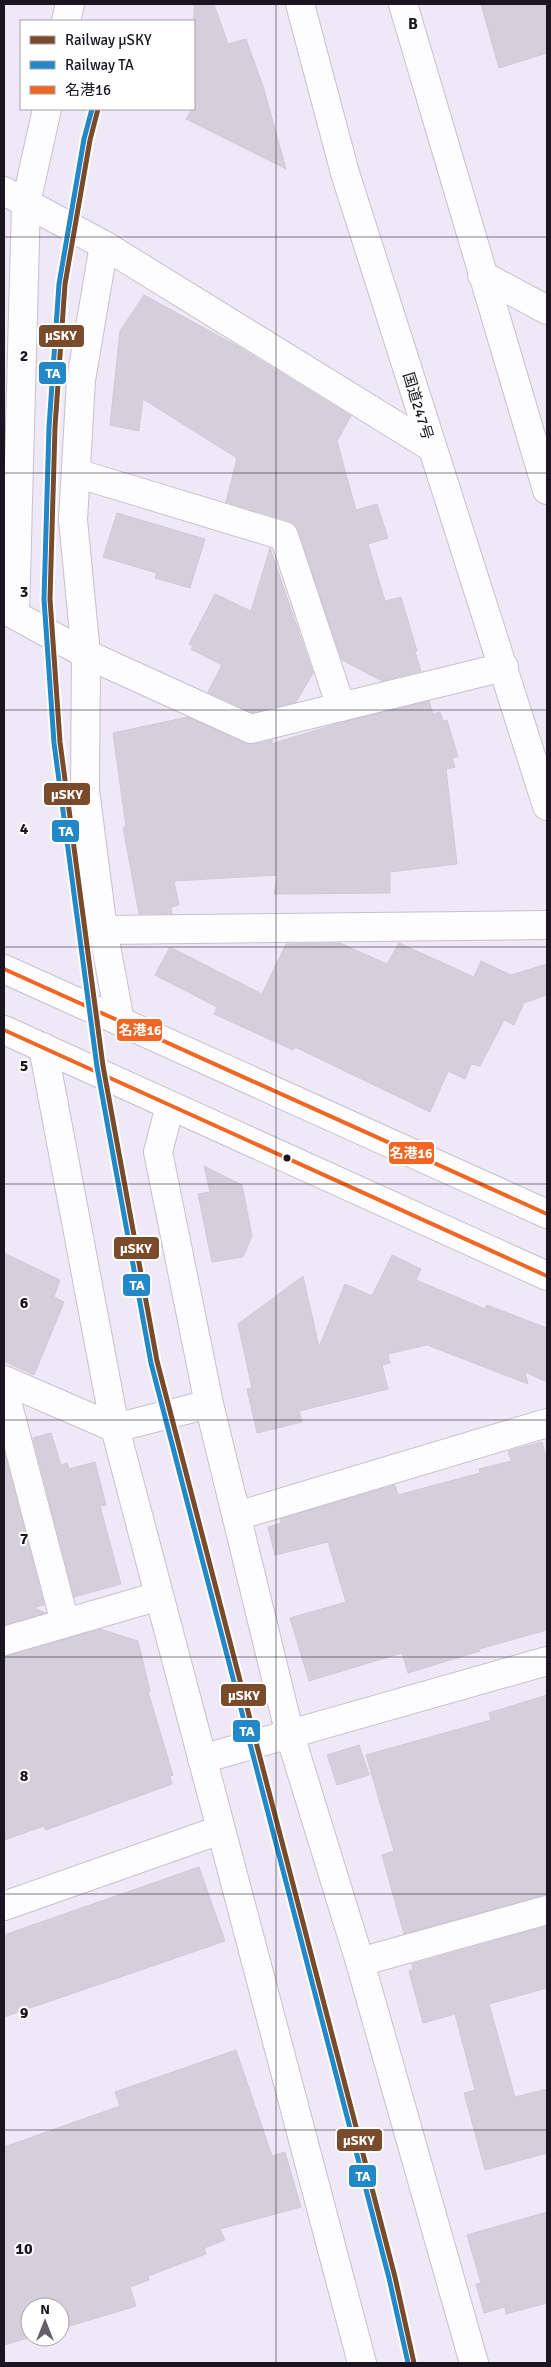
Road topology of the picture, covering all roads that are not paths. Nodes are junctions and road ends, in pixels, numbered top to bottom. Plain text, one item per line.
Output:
1 (70, 4) edge
2 (300, 4) edge
3 (403, 4) edge
4 (66, 20) edge
5 (47, 110) edge
6 (15, 197) edge
7 (104, 245) junction
8 (482, 275) junction
9 (547, 310) edge
10 (431, 447) junction
11 (76, 473) junction
12 (547, 490) edge
13 (9, 611) edge
14 (86, 654) junction
15 (504, 667) junction
16 (342, 707) junction
17 (547, 806) edge
18 (547, 925) edge
19 (104, 930) junction
20 (4, 969) edge
21 (120, 1021) junction
22 (4, 1030) edge
23 (43, 1048) junction
24 (170, 1106) junction
25 (547, 1214) edge
26 (547, 1276) edge
27 (4, 1380) edge
28 (4, 1390) edge
29 (209, 1404) junction
30 (547, 1423) edge
31 (115, 1428) junction
32 (237, 1516) junction
33 (159, 1596) junction
34 (65, 1623) junction
35 (4, 1641) edge
36 (547, 1661) edge
37 (290, 1735) junction
38 (202, 1759) junction
39 (220, 1830) junction
40 (4, 1906) edge
41 (547, 1910) edge
42 (360, 1962) junction
43 (362, 2363) edge
44 (474, 2363) edge

1 - 4 main road
2 - 10 main road, 国道247号
3 - 8 main road
5 - 6 main road
6 - 7 main road
6 - 13 main road
7 - 10 main road
7 - 11 main road
8 - 9 main road
8 - 12 main road
10 - 15 main road, 国道247号
11 - 14 main road
11 - 16 main road
13 - 14 main road
14 - 16 main road
14 - 19 main road
15 - 16 main road
15 - 17 main road, 国道247号
18 - 19 main road
19 - 21 main road
20 - 21 main road
21 - 25 main road
22 - 23 main road
23 - 24 main road
23 - 31 main road
24 - 26 main road
24 - 29 main road
27 - 31 main road
28 - 34 main road
29 - 31 main road
29 - 32 main road
30 - 32 main road
31 - 33 main road
32 - 37 main road
33 - 34 main road
33 - 38 main road
34 - 35 main road
36 - 37 main road
37 - 38 main road
37 - 42 main road
38 - 39 main road
39 - 40 main road
39 - 43 main road
41 - 42 main road
42 - 44 main road

